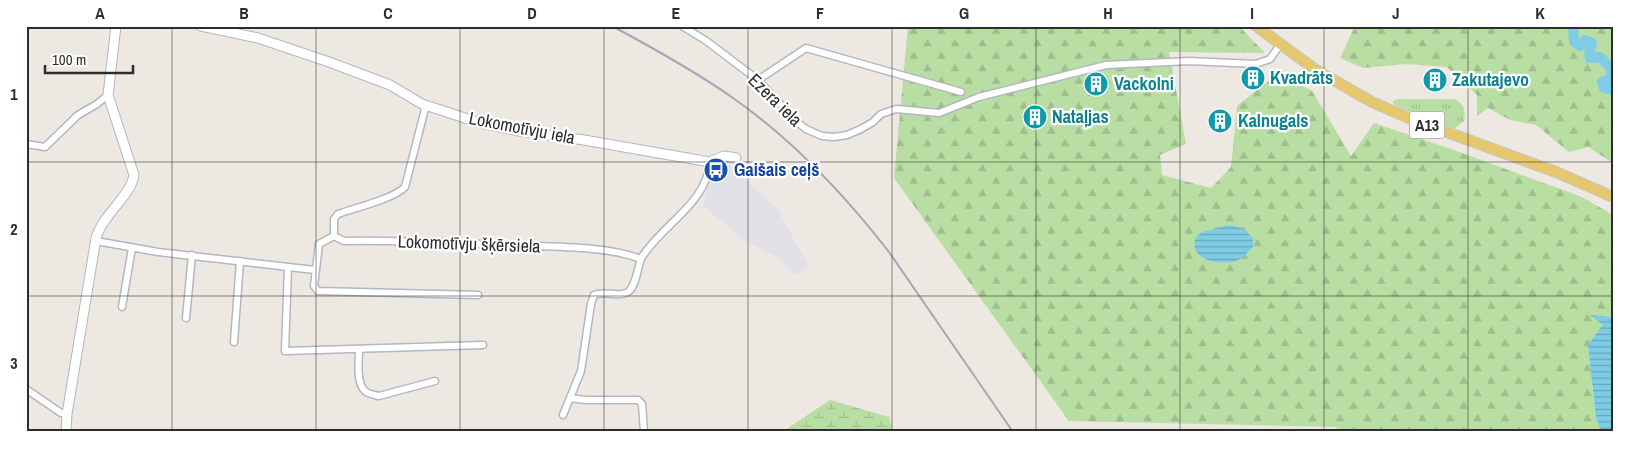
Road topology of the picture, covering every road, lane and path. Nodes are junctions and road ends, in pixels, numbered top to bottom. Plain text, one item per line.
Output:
1 (116, 26) edge
2 (201, 26) edge
3 (682, 26) edge
4 (1256, 26) edge
5 (1280, 45) junction
6 (758, 80) junction
7 (961, 92) dead end
8 (108, 95) junction
9 (426, 105) junction
10 (26, 144) edge
11 (736, 158) dead end
12 (710, 162) junction
13 (1613, 197) edge
14 (334, 236) junction
15 (96, 241) junction
16 (132, 248) junction
17 (192, 255) junction
18 (641, 259) junction
19 (240, 261) junction
20 (288, 267) junction
21 (315, 270) junction
22 (478, 295) dead end
23 (122, 307) dead end
24 (186, 318) dead end
25 (234, 342) dead end
26 (483, 345) dead end
27 (359, 349) junction
28 (435, 381) dead end
29 (26, 389) edge
30 (570, 398) junction
31 (67, 414) junction
32 (563, 415) dead end
33 (66, 432) edge
34 (644, 432) edge

1 - 8 street
2 - 9 street, Lokomotīvju iela
3 - 6 street, Ezera iela
4 - 5 main road, A13
5 - 6 street, Ezera iela
5 - 13 main road, A13
6 - 7 street
8 - 10 street
8 - 15 street
9 - 12 street, Lokomotīvju iela
9 - 14 street
11 - 12 street, Lokomotīvju iela
12 - 18 street
14 - 18 street, Lokomotīvju šķērsiela
14 - 21 street
15 - 16 street
15 - 31 street
16 - 17 street
16 - 23 street
17 - 19 street
17 - 24 street
18 - 30 street
19 - 20 street
19 - 25 street
20 - 21 street
20 - 27 street
21 - 22 street
26 - 27 street
27 - 28 street
29 - 31 street
30 - 32 street
30 - 34 street
31 - 33 street

